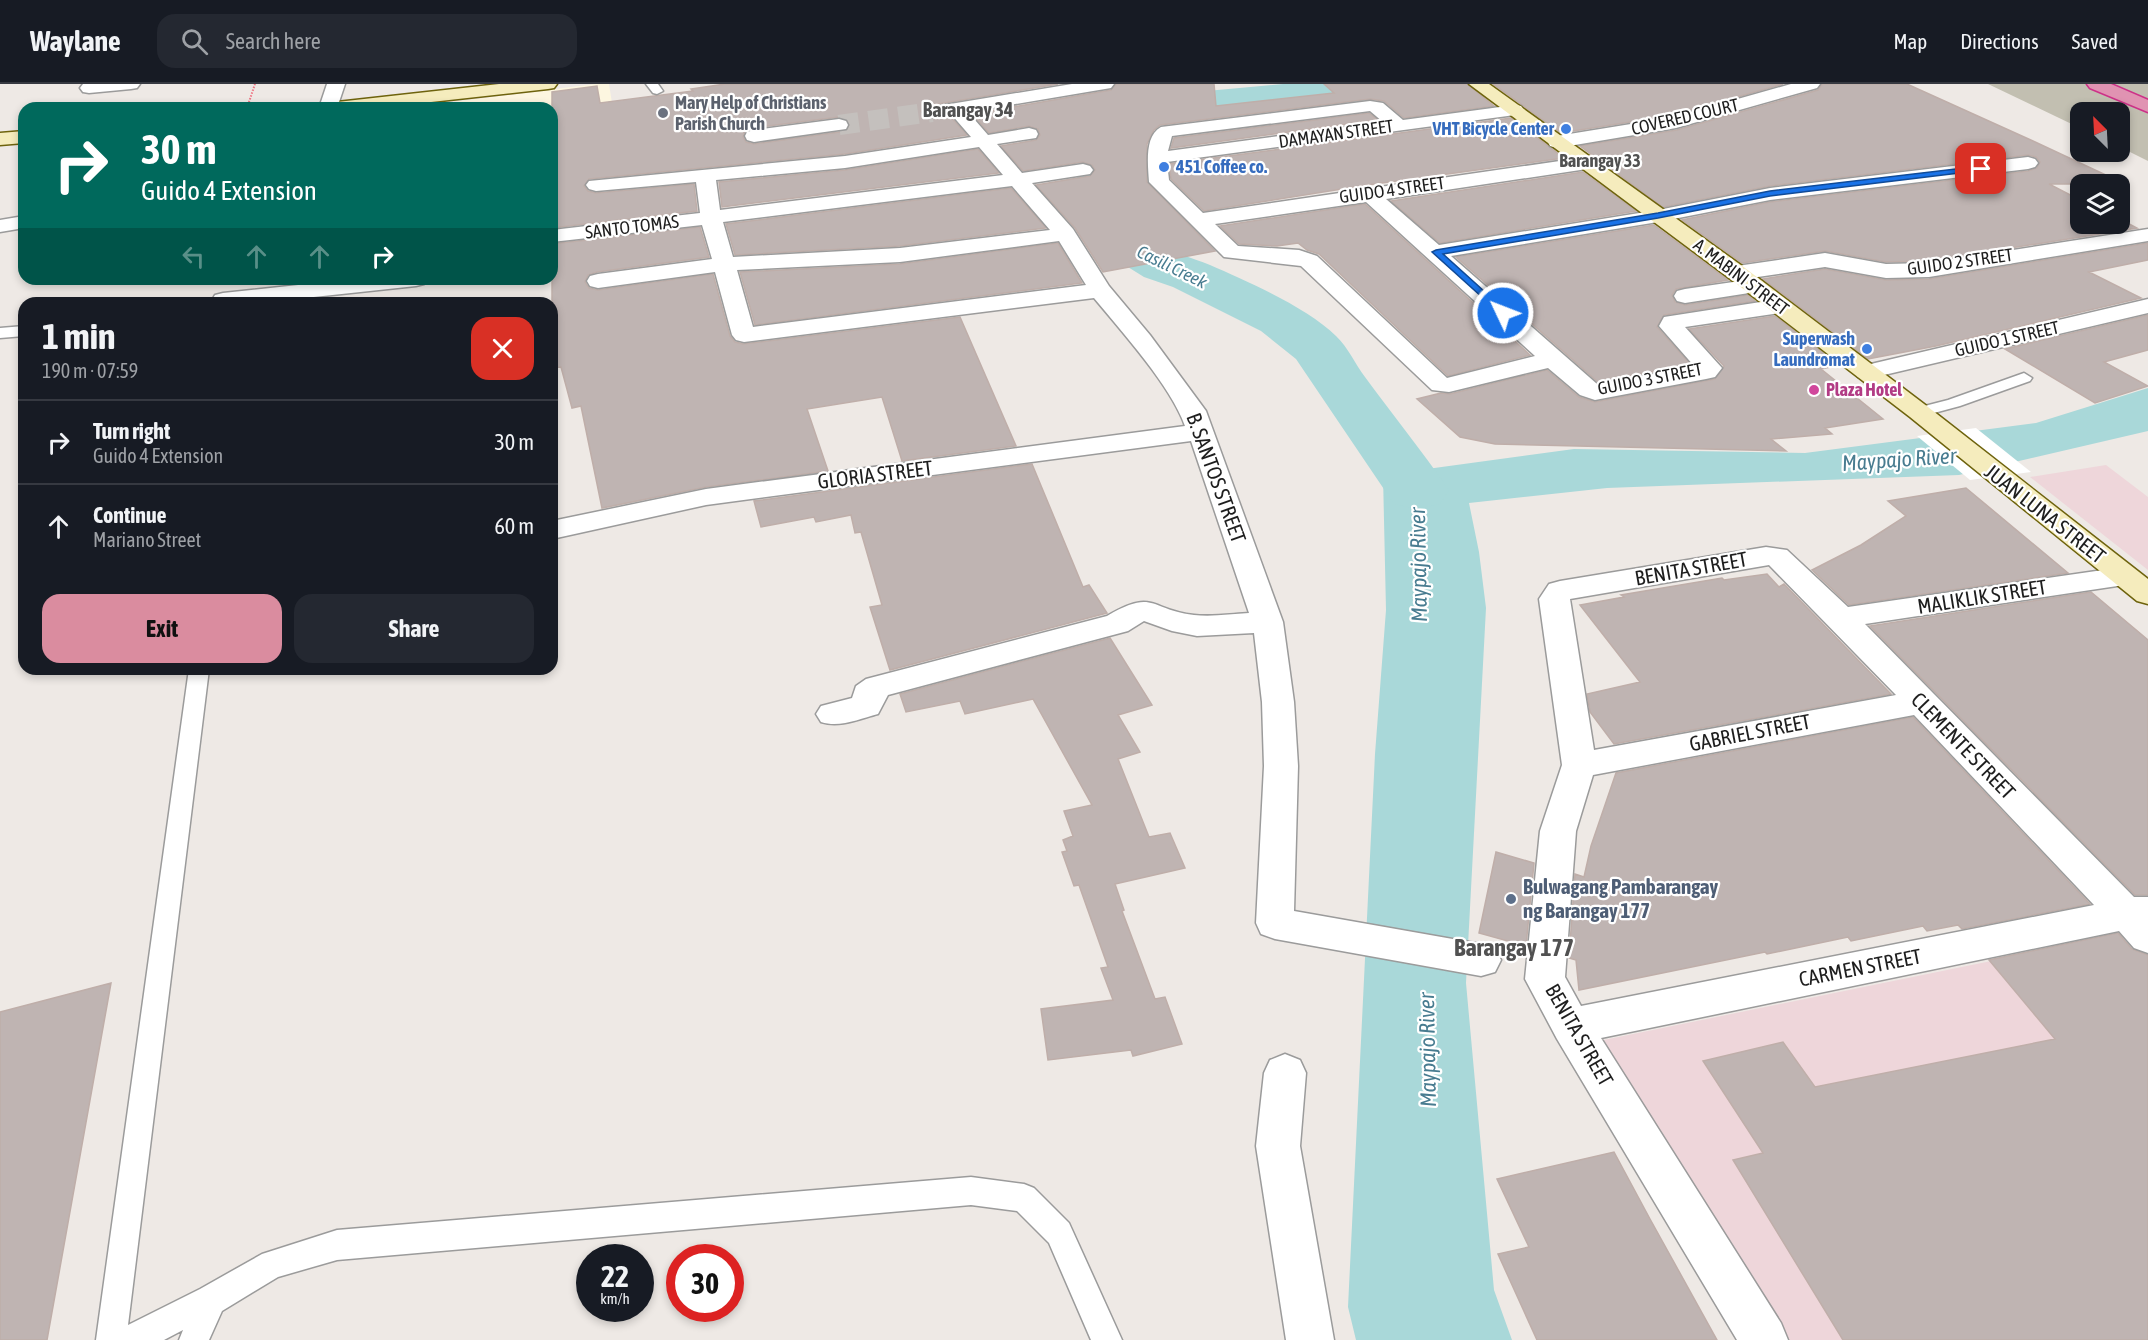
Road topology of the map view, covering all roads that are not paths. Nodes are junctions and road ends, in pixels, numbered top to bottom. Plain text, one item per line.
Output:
1 (131, 84) edge
2 (336, 84) edge
3 (548, 84) edge
4 (1105, 84) edge
5 (1478, 84) edge
6 (1811, 84) edge
7 (2096, 84) edge
8 (2130, 84) edge
9 (514, 86) edge
10 (459, 89) edge
11 (87, 91) edge
12 (2148, 92) edge
13 (330, 102) edge
14 (369, 102) edge
15 (2148, 106) edge
16 (1515, 110) junction
17 (839, 125) tunnel mouth
18 (1029, 134) dead end
19 (754, 136) dead end
20 (18, 137) edge
21 (0, 139) edge
22 (987, 142) junction
23 (1557, 142) junction
24 (1587, 163) junction
25 (2028, 163) dead end
26 (1083, 170) dead end
27 (705, 174) junction
28 (1020, 180) junction
29 (596, 185) dead end
30 (1368, 193) junction
31 (1658, 216) junction
32 (711, 218) junction
33 (1199, 220) junction
34 (18, 223) edge
35 (0, 226) edge
36 (1065, 234) junction
37 (558, 235) edge
38 (2148, 235) edge
39 (1436, 252) junction
40 (724, 264) junction
41 (1746, 279) junction
42 (598, 281) dead end
43 (340, 285) edge
44 (1100, 290) junction
45 (225, 294) edge
46 (1685, 296) dead end
47 (1780, 306) junction
48 (2148, 306) edge
49 (18, 332) edge
50 (0, 333) edge
51 (1553, 359) junction
52 (1867, 372) junction
53 (2024, 378) dead end
54 (1919, 412) junction
55 (1201, 432) junction
56 (1943, 432) joint
57 (558, 529) edge
58 (1777, 556) joint
59 (2124, 576) junction
60 (2148, 594) edge
61 (1841, 618) junction
62 (1268, 622) junction
63 (198, 675) edge
64 (1920, 702) junction
65 (833, 714) dead end
66 (1580, 765) junction
67 (2141, 921) edge
68 (1481, 960) dead end
69 (1571, 1026) junction
70 (1285, 1073) dead end
71 (211, 1300) junction
72 (111, 1340) edge
73 (131, 1340) edge
74 (194, 1340) edge
75 (1107, 1340) edge
76 (1310, 1340) edge
77 (1764, 1340) edge

1 - 11 street
2 - 13 street
3 - 9 main road
4 - 22 street, B. SANTOS STREET
5 - 16 main road, A. MABINI STREET
6 - 23 street, COVERED COURT
7 - 15 highway
8 - 12 highway
9 - 10 main road
10 - 14 main road
16 - 23 main road, A. MABINI STREET
16 - 33 street, DAMAYAN STREET
17 - 19 street
18 - 22 street
20 - 21 main road
22 - 27 street
22 - 28 street, B. SANTOS STREET
23 - 24 main road, A. MABINI STREET
24 - 30 street, GUIDO 4 STREET
24 - 31 main road, A. MABINI STREET
25 - 31 street
26 - 28 street, SANTO TOMAS
27 - 29 street
27 - 32 street
28 - 32 street, SANTO TOMAS
28 - 36 street, B. SANTOS STREET
30 - 33 street, GUIDO 4 STREET
30 - 39 street
31 - 39 street
31 - 41 main road, A. MABINI STREET
32 - 37 street, SANTO TOMAS
32 - 40 street
33 - 51 street
34 - 35 street
36 - 40 street
36 - 44 street, B. SANTOS STREET
38 - 41 street, GUIDO 2 STREET
39 - 51 street
40 - 42 street
40 - 44 street
41 - 46 street, GUIDO 2 STREET
41 - 47 main road, A. MABINI STREET
43 - 45 street
44 - 55 street, B. SANTOS STREET
47 - 51 street, GUIDO 3 STREET
47 - 52 main road, A. MABINI STREET
48 - 52 street, GUIDO 1 STREET
49 - 50 lane
52 - 54 main road, A. MABINI STREET
53 - 54 lane
54 - 56 main road, A. MABINI STREET
55 - 57 street, GLORIA STREET
55 - 62 street, B. SANTOS STREET
56 - 59 main road, JUAN LUNA STREET
58 - 61 street, CLEMENTE STREET
58 - 66 street, BENITA STREET
59 - 60 main road, JUAN LUNA STREET
59 - 61 street, MALIKLIK STREET
61 - 64 street, CLEMENTE STREET
62 - 65 street
62 - 68 street, B. SANTOS STREET
63 - 72 lane
64 - 66 street, GABRIEL STREET
64 - 67 street, CLEMENTE STREET
66 - 69 street, BENITA STREET
67 - 69 street, CARMEN STREET
69 - 77 street, BENITA STREET
70 - 76 street
71 - 73 lane
71 - 74 lane
71 - 75 lane

